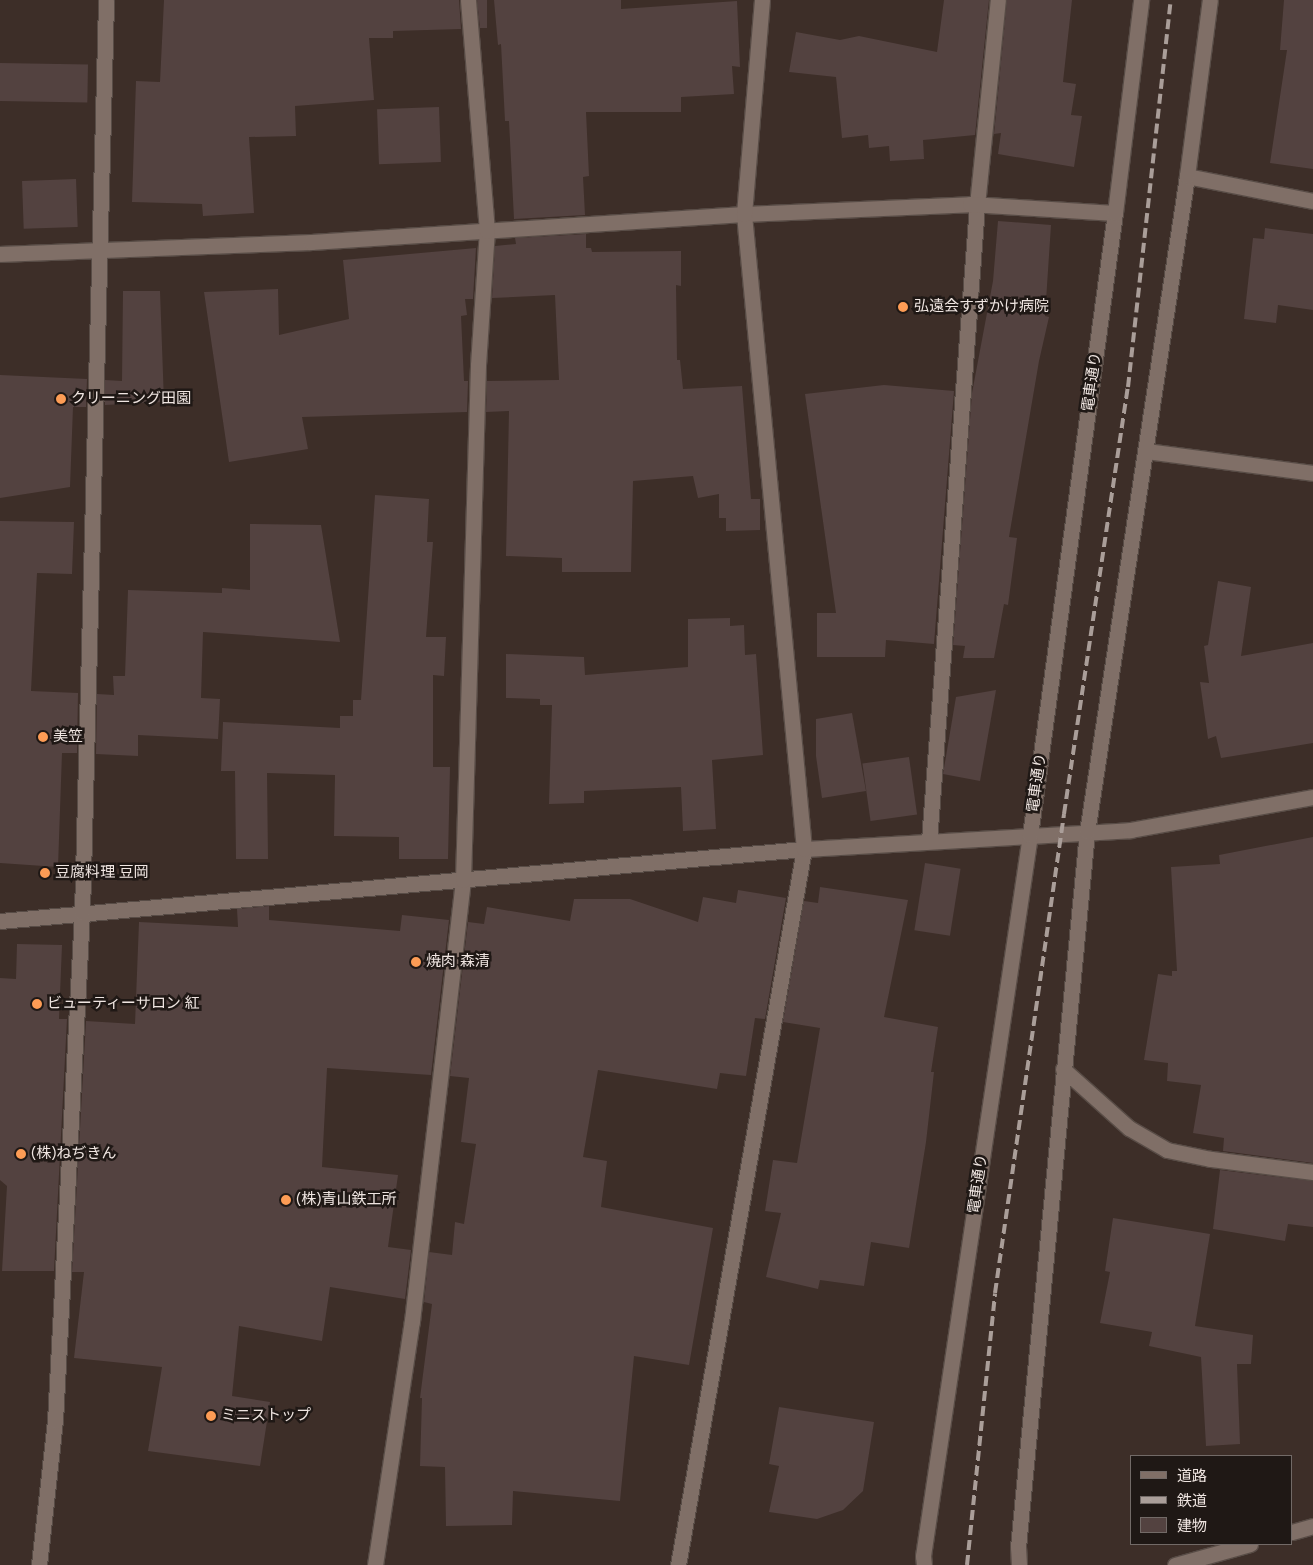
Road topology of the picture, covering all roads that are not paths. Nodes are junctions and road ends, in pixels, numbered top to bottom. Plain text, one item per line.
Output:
1 (106, 0) edge
2 (468, 0) edge
3 (762, 0) edge
4 (998, 0) edge
5 (1141, 0) edge
6 (1210, 0) edge
7 (1187, 176) junction
8 (1313, 202) edge
9 (977, 205) junction
10 (1115, 213) junction
11 (744, 214) junction
12 (487, 231) junction
13 (100, 249) junction
14 (0, 254) edge
15 (1146, 450) junction
16 (1313, 473) edge
17 (1313, 797) edge
18 (1088, 832) junction
19 (1030, 834) junction
20 (929, 841) junction
21 (804, 849) junction
22 (463, 880) junction
23 (82, 912) junction
24 (0, 921) edge
25 (1063, 1069) junction
26 (1313, 1172) edge
27 (1313, 1526) edge
28 (1293, 1532) edge
29 (1246, 1545) edge
30 (39, 1565) edge
31 (375, 1565) edge
32 (678, 1565) edge
33 (924, 1565) edge
34 (1019, 1565) edge
35 (1174, 1565) edge

1 - 13 street
2 - 12 street
3 - 11 street
4 - 9 street
5 - 10 street, 電車通り
6 - 7 street
7 - 8 street
7 - 15 street
9 - 10 street
9 - 11 street
9 - 20 street
10 - 19 street, 電車通り
11 - 12 street
11 - 21 street
12 - 13 street
12 - 22 street
13 - 14 street
13 - 23 street
15 - 16 street
15 - 18 street
17 - 18 street
18 - 19 street
18 - 25 street
19 - 20 street
19 - 33 street, 電車通り
20 - 21 street
21 - 22 street
21 - 32 street
22 - 23 street
22 - 31 street
23 - 24 street
23 - 30 street
25 - 26 street
25 - 34 street
27 - 28 street
29 - 35 street

